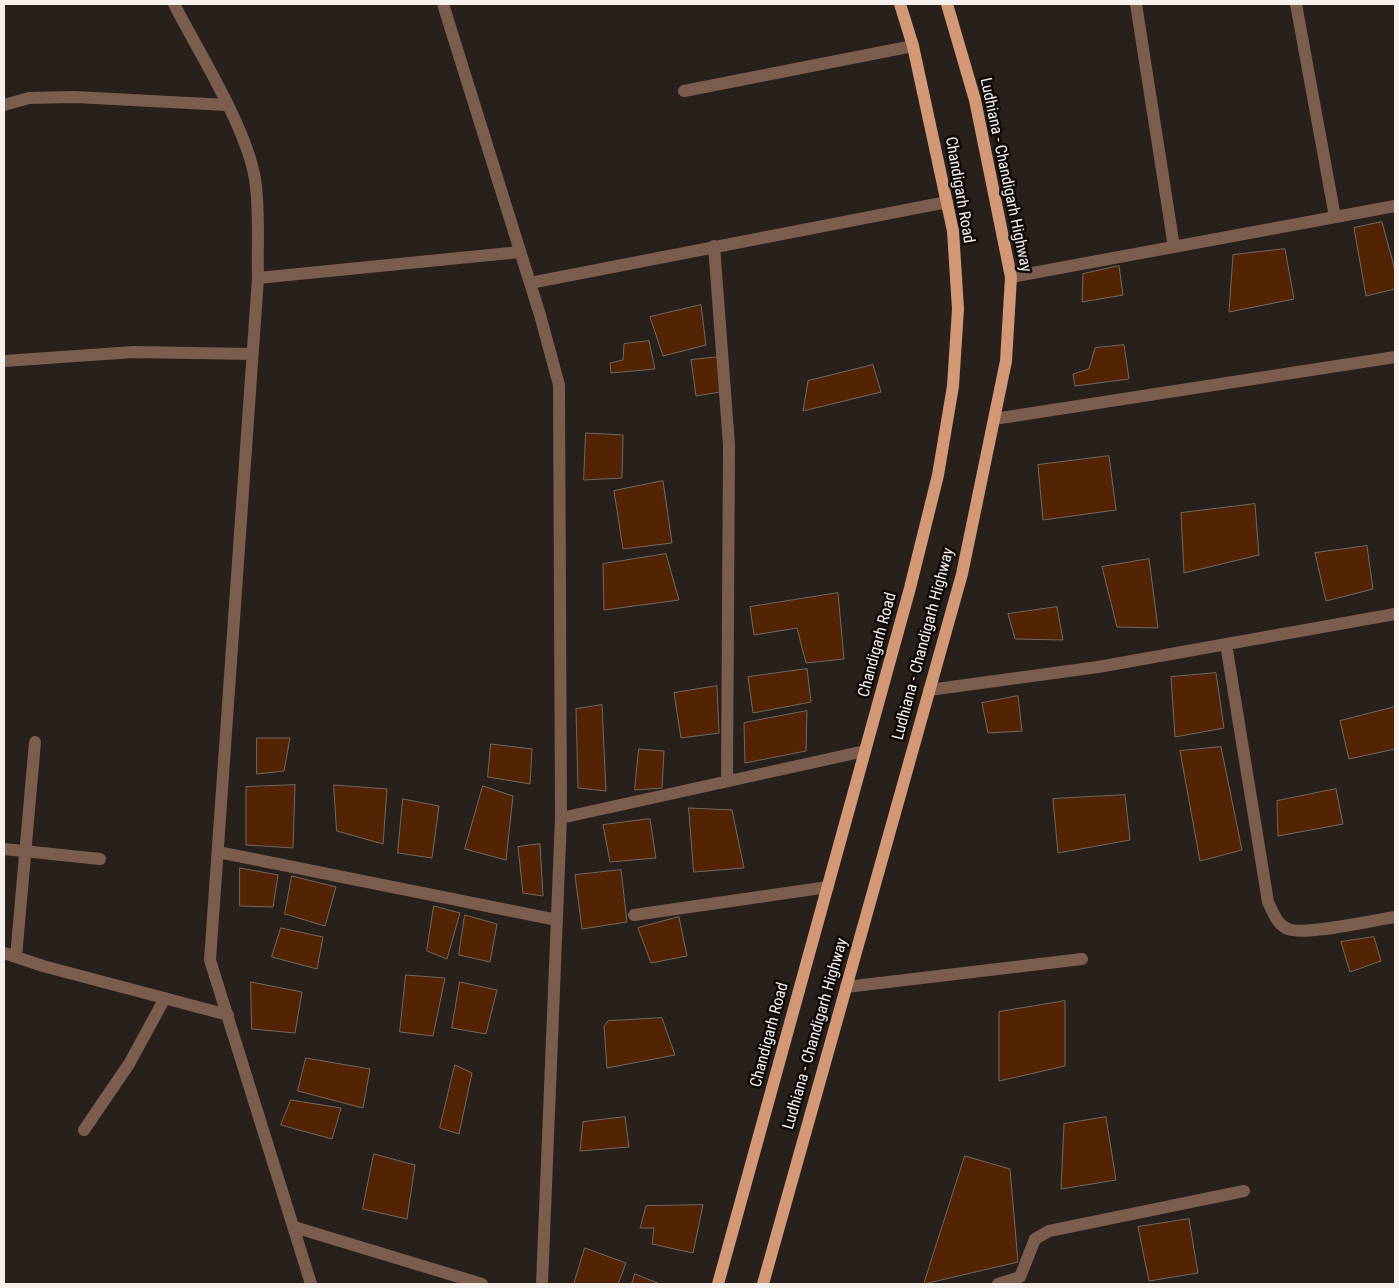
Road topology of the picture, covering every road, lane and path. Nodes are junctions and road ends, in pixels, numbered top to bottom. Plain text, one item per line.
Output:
1 (174, 4) edge
2 (443, 4) edge
3 (900, 4) edge
4 (947, 4) edge
5 (1136, 4) edge
6 (1296, 4) edge
7 (913, 46) junction
8 (684, 90) dead end
9 (4, 105) edge
10 (226, 105) junction
11 (947, 202) junction
12 (1395, 206) edge
13 (1335, 217) junction
14 (714, 246) junction
15 (1174, 247) junction
16 (520, 252) junction
17 (1011, 277) junction
18 (258, 278) junction
19 (530, 283) junction
20 (252, 354) junction
21 (1395, 356) edge
22 (4, 361) edge
23 (994, 419) junction
24 (1395, 614) edge
25 (1226, 644) junction
26 (929, 690) junction
27 (36, 742) dead end
28 (865, 751) junction
29 (727, 782) junction
30 (561, 818) junction
31 (4, 849) edge
32 (26, 851) junction
33 (218, 852) junction
34 (100, 859) dead end
35 (828, 887) junction
36 (634, 915) dead end
37 (1395, 917) edge
38 (557, 920) junction
39 (10, 955) edge
40 (1082, 959) dead end
41 (846, 987) junction
42 (165, 998) junction
43 (228, 1015) junction
44 (84, 1130) dead end
45 (1244, 1191) dead end
46 (294, 1227) junction
47 (307, 1283) edge
48 (482, 1284) edge
49 (542, 1284) edge
50 (718, 1284) edge
51 (763, 1284) edge
52 (998, 1284) edge

1 - 10 street
2 - 16 street
3 - 7 main road, Chandigarh Road
4 - 17 main road, Ludhiana - Chandigarh Highway
5 - 15 street
6 - 13 street
7 - 8 street
7 - 11 main road, Chandigarh Road
9 - 10 street
10 - 18 street
11 - 14 street
11 - 28 main road, Chandigarh Road
12 - 13 street
13 - 15 street
14 - 19 street
14 - 29 street
15 - 17 street
16 - 18 street
16 - 19 street
17 - 23 main road, Ludhiana - Chandigarh Highway
18 - 20 street
19 - 30 street
20 - 22 street
20 - 33 street
21 - 23 street
23 - 26 main road, Ludhiana - Chandigarh Highway
24 - 25 street
25 - 26 street
25 - 37 street
26 - 41 main road, Ludhiana - Chandigarh Highway
27 - 32 street
28 - 29 street
28 - 35 main road, Chandigarh Road
29 - 30 street
30 - 38 street
31 - 32 street
32 - 34 street
32 - 39 street
33 - 38 street
33 - 43 street
35 - 36 street
35 - 50 main road, Chandigarh Road
38 - 49 street
39 - 42 street
40 - 41 street
41 - 51 main road, Ludhiana - Chandigarh Highway
42 - 43 street
42 - 44 street
43 - 46 street
45 - 52 street
46 - 47 street
46 - 48 street

